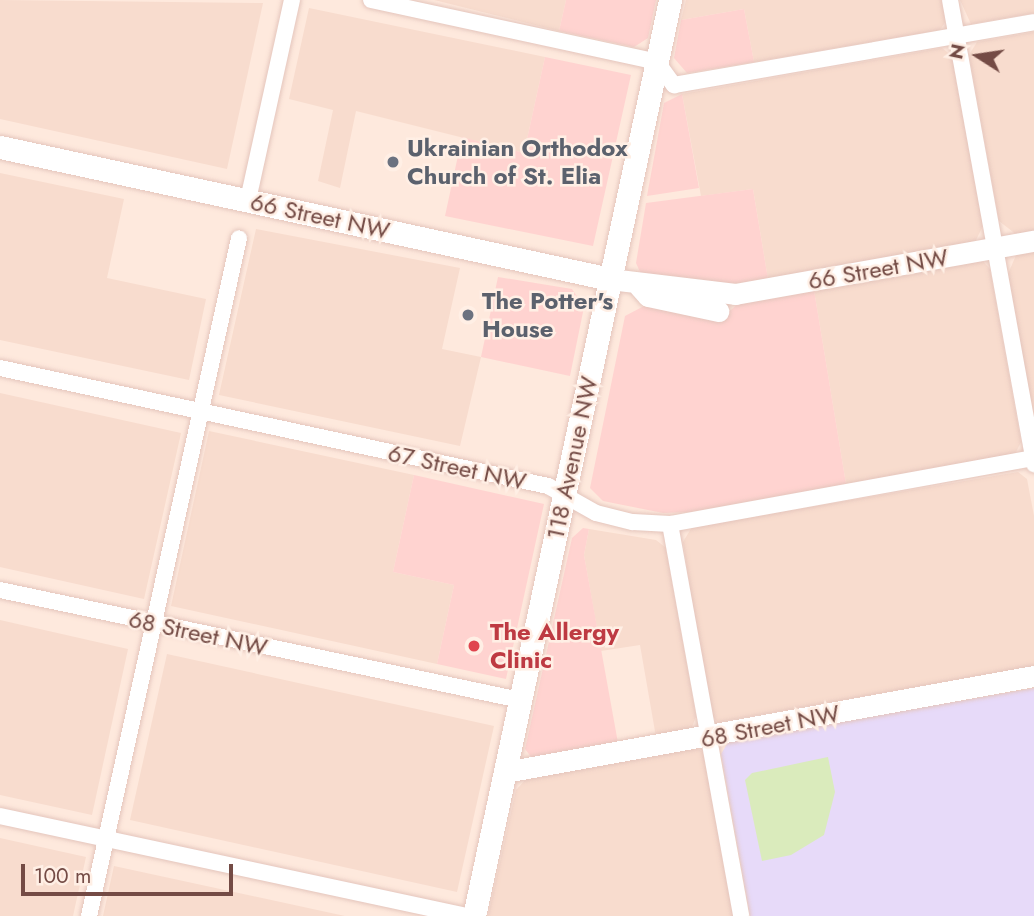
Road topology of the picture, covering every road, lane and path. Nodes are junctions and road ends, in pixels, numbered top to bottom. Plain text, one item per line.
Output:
1 (292, 0) edge
2 (371, 0) edge
3 (670, 0) edge
4 (950, 0) edge
5 (1034, 22) edge
6 (956, 35) junction
7 (657, 62) junction
8 (0, 147) edge
9 (248, 200) junction
10 (239, 238) dead end
11 (1034, 241) edge
12 (994, 248) junction
13 (610, 279) junction
14 (639, 286) junction
15 (718, 311) dead end
16 (0, 368) edge
17 (199, 410) junction
18 (1034, 460) edge
19 (563, 497) junction
20 (670, 524) junction
21 (0, 590) edge
22 (153, 624) junction
23 (1034, 677) edge
24 (520, 700) junction
25 (708, 738) junction
26 (505, 772) junction
27 (0, 816) edge
28 (104, 838) junction
29 (89, 916) edge
30 (467, 916) edge
31 (474, 916) edge
32 (741, 916) edge

1 - 9 street
2 - 7 street
3 - 7 main road, 118 Avenue NW
4 - 6 street
5 - 6 street
6 - 7 street
6 - 12 street
7 - 13 main road, 118 Avenue NW
8 - 9 main road, 66 Street NW
9 - 13 main road, 66 Street NW
10 - 17 street
11 - 12 street, 66 Street NW
12 - 14 street, 66 Street NW
12 - 18 street
13 - 14 street, 66 Street NW
13 - 19 main road, 118 Avenue NW
14 - 15 street, 66 Street NW
16 - 17 street, 67 Street NW
17 - 19 street, 67 Street NW
17 - 22 street
18 - 20 street, 67 Street NW
19 - 20 street, 67 Street NW
19 - 24 main road, 118 Avenue NW
20 - 25 street
21 - 22 street, 68 Street NW
22 - 24 street, 68 Street NW
22 - 28 street
23 - 25 street, 68 Street NW
24 - 26 main road, 118 Avenue NW
25 - 26 street, 68 Street NW
25 - 32 street
26 - 31 main road, 118 Avenue NW
27 - 28 street
28 - 29 street
28 - 30 street

